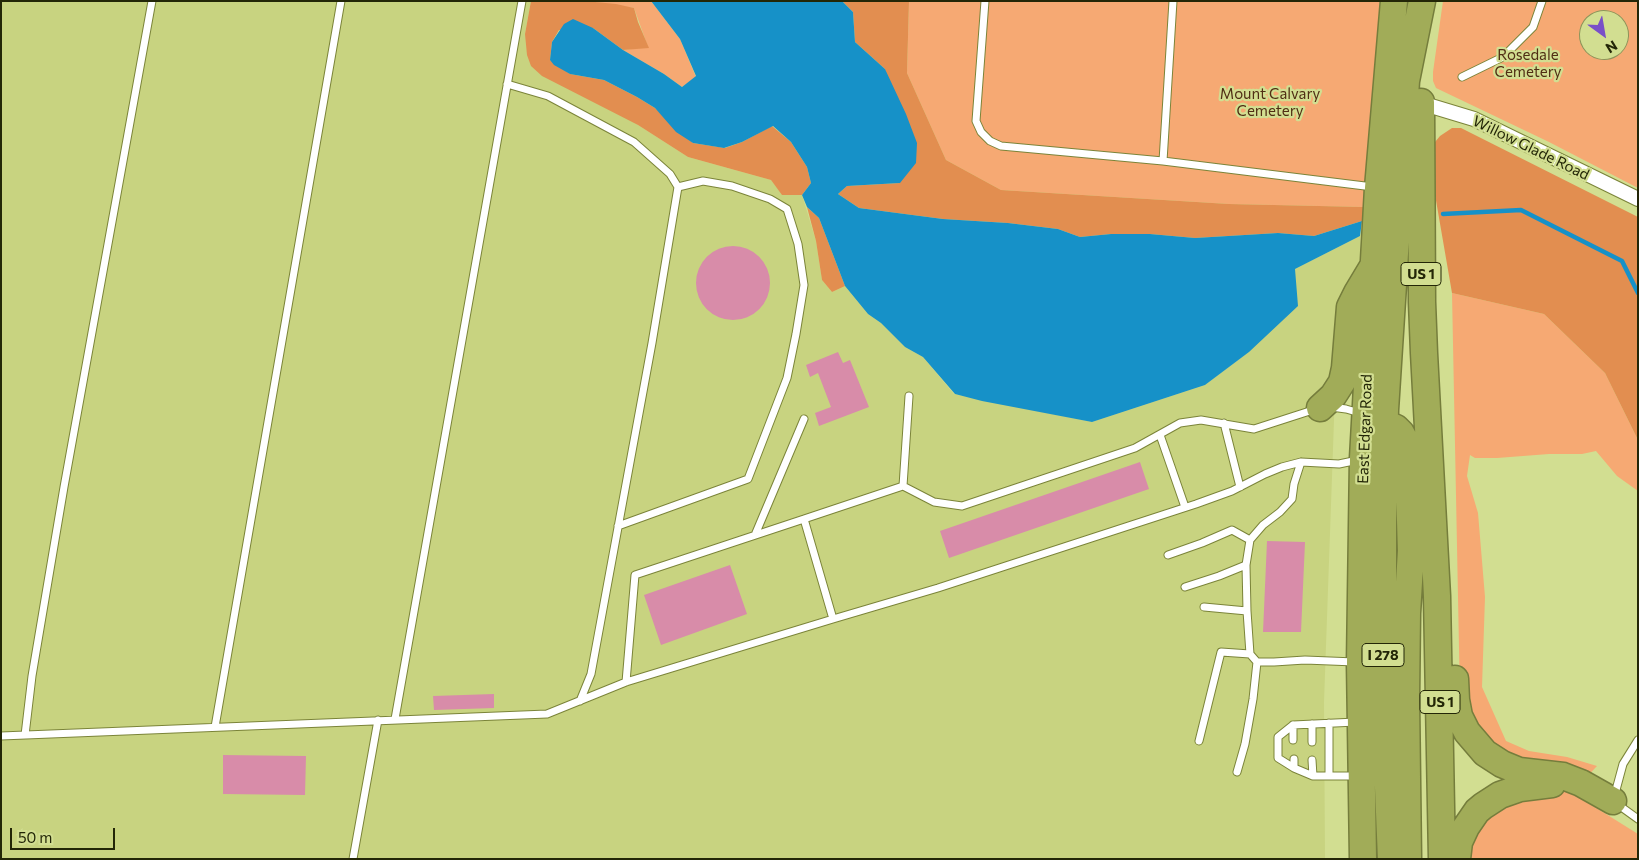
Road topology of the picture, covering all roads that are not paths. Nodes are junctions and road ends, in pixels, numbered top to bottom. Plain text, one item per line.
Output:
1 (152, 1) edge
2 (341, 1) edge
3 (522, 1) edge
4 (985, 1) edge
5 (1173, 1) edge
6 (1394, 1) edge
7 (1424, 1) edge
8 (1542, 1) edge
9 (1462, 77) dead end
10 (507, 84) junction
11 (1421, 103) junction
12 (1163, 161) junction
13 (678, 187) junction
14 (1378, 188) junction
15 (1638, 199) edge
16 (1375, 264) junction
17 (909, 396) dead end
18 (1320, 408) junction
19 (804, 418) dead end
20 (1375, 418) junction
21 (1224, 424) junction
22 (1160, 434) junction
23 (1374, 454) junction
24 (1301, 462) junction
25 (903, 486) junction
26 (1240, 486) junction
27 (1185, 507) junction
28 (804, 519) junction
29 (618, 526) junction
30 (755, 535) junction
31 (1250, 540) junction
32 (1423, 548) junction
33 (1168, 555) dead end
34 (1246, 565) junction
35 (1185, 586) dead end
36 (1204, 607) dead end
37 (1247, 611) junction
38 (833, 619) junction
39 (1250, 654) junction
40 (1257, 662) junction
41 (1360, 663) junction
42 (626, 682) junction
43 (580, 701) junction
44 (378, 720) junction
45 (395, 720) junction
46 (1362, 722) junction
47 (1330, 723) junction
48 (1312, 724) junction
49 (1293, 725) junction
50 (215, 727) junction
51 (25, 735) junction
52 (1, 736) edge
53 (1293, 740) dead end
54 (1638, 740) edge
55 (1199, 741) dead end
56 (1312, 742) dead end
57 (1294, 759) dead end
58 (1312, 760) dead end
59 (1294, 768) junction
60 (1237, 772) dead end
61 (1313, 776) junction
62 (1330, 776) junction
63 (1362, 776) junction
64 (1613, 802) junction
65 (1638, 819) edge
66 (353, 859) edge
67 (1363, 859) edge
68 (1391, 859) edge
69 (1408, 859) edge
70 (1421, 859) edge
71 (1442, 859) edge
72 (1457, 859) edge

1 - 51 lane
2 - 50 lane
3 - 10 lane
4 - 12 lane
5 - 12 lane
6 - 14 highway, East Edgar Road
7 - 11 highway, US 1
7 - 20 highway
8 - 9 lane
10 - 13 lane
10 - 45 lane
11 - 15 street, Willow Glade Road
11 - 32 highway, US 1
12 - 14 lane
13 - 29 lane
13 - 29 lane
14 - 16 highway, East Edgar Road
16 - 18 highway
16 - 20 highway, East Edgar Road
17 - 25 lane
18 - 20 lane
18 - 21 lane
19 - 30 lane
20 - 23 highway, I 278
20 - 32 highway
21 - 22 lane
21 - 26 lane
22 - 25 lane
22 - 27 lane
23 - 24 lane
23 - 41 highway, East Edgar Road
23 - 68 highway, I 278
24 - 26 lane
24 - 31 lane
25 - 28 lane
26 - 27 lane
27 - 38 lane
28 - 30 lane
28 - 38 lane
29 - 43 lane
30 - 42 lane
31 - 33 lane
31 - 34 lane
32 - 64 highway
32 - 69 highway
32 - 70 highway
32 - 71 highway, US 1
34 - 35 lane
34 - 37 lane
36 - 37 lane
37 - 39 lane
38 - 42 lane
39 - 40 lane
39 - 55 lane
40 - 41 lane
40 - 60 lane
41 - 46 highway, East Edgar Road
42 - 43 lane
43 - 45 lane
44 - 45 lane
44 - 50 lane
44 - 66 lane
46 - 47 lane
46 - 63 highway, East Edgar Road
47 - 48 lane
47 - 62 lane
48 - 49 lane
48 - 56 lane
49 - 53 lane
49 - 59 lane
50 - 51 lane
51 - 52 lane
54 - 64 lane
57 - 59 lane
58 - 61 lane
59 - 61 lane
61 - 62 lane
62 - 63 lane
63 - 67 highway, East Edgar Road
64 - 65 lane
64 - 72 highway

